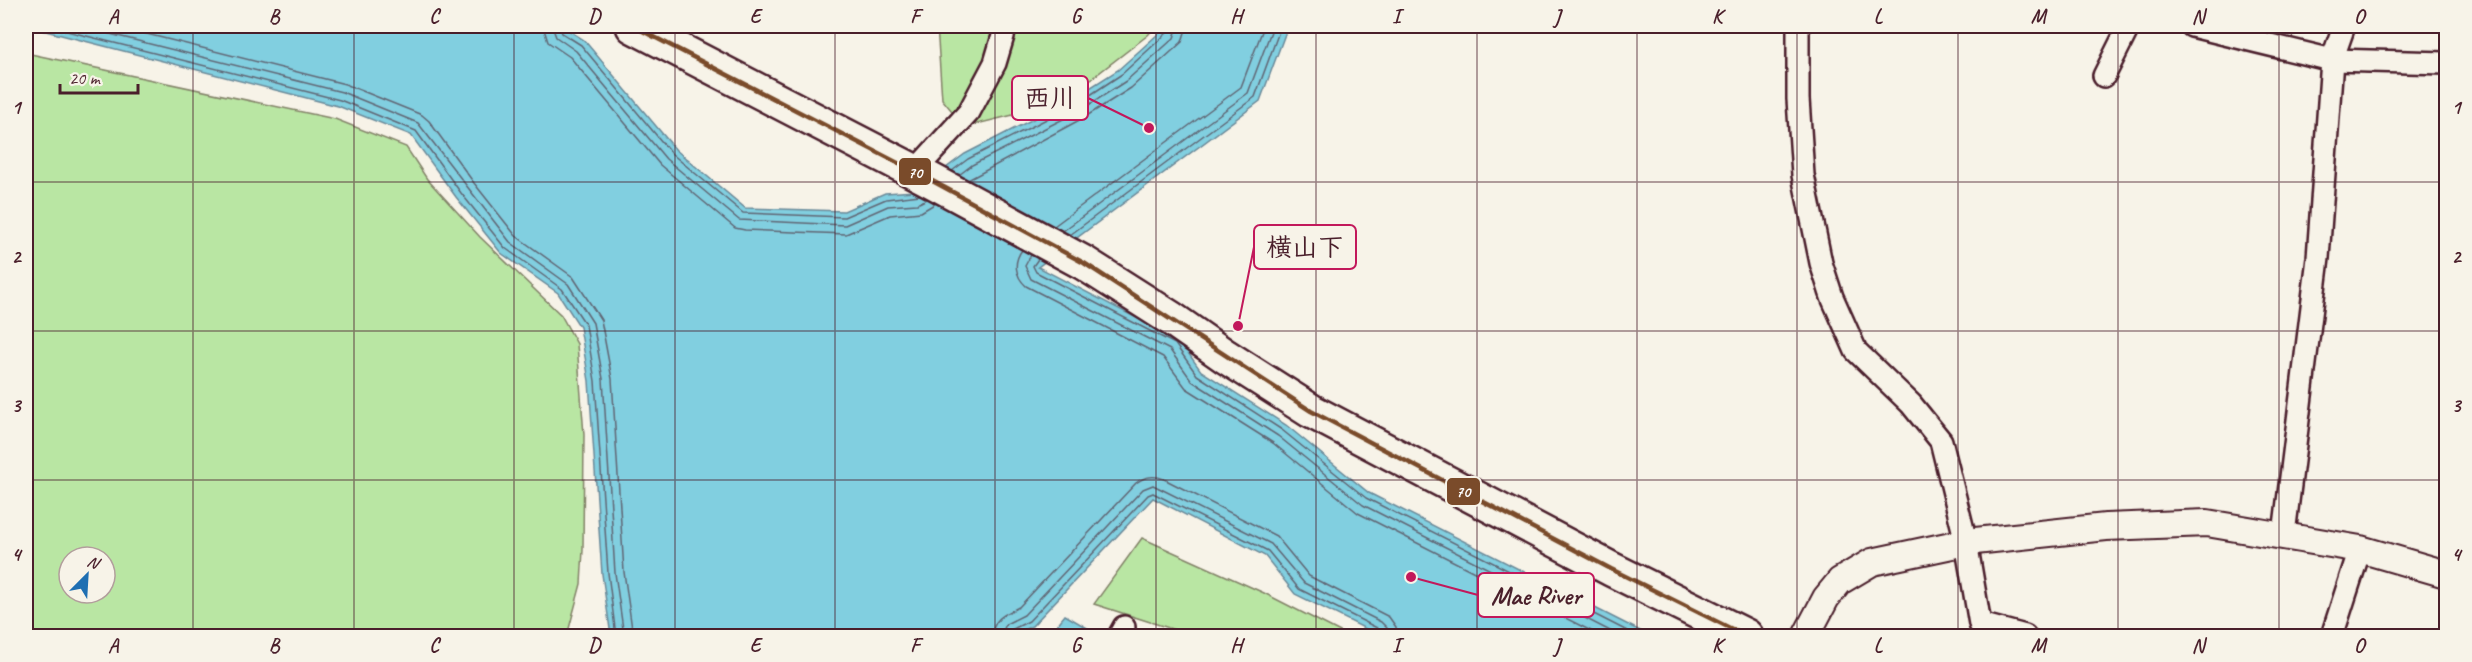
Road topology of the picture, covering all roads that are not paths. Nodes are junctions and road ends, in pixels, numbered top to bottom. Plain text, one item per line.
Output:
1 (633, 26) edge
2 (1006, 26) edge
3 (1798, 26) edge
4 (2129, 26) edge
5 (2192, 26) edge
6 (2344, 26) edge
7 (2332, 60) junction
8 (2446, 63) edge
9 (2104, 76) dead end
10 (920, 175) junction
11 (2284, 534) junction
12 (1966, 543) junction
13 (2360, 549) junction
14 (2446, 574) edge
15 (1746, 636) edge
16 (1806, 636) edge
17 (2025, 636) edge
18 (2332, 636) edge

1 - 10 main road
2 - 10 street
3 - 12 street
4 - 9 street
5 - 7 street
6 - 7 street
7 - 8 street
7 - 11 street
10 - 15 main road
11 - 12 street
11 - 13 street
12 - 16 street
12 - 17 street
13 - 14 street
13 - 18 street

